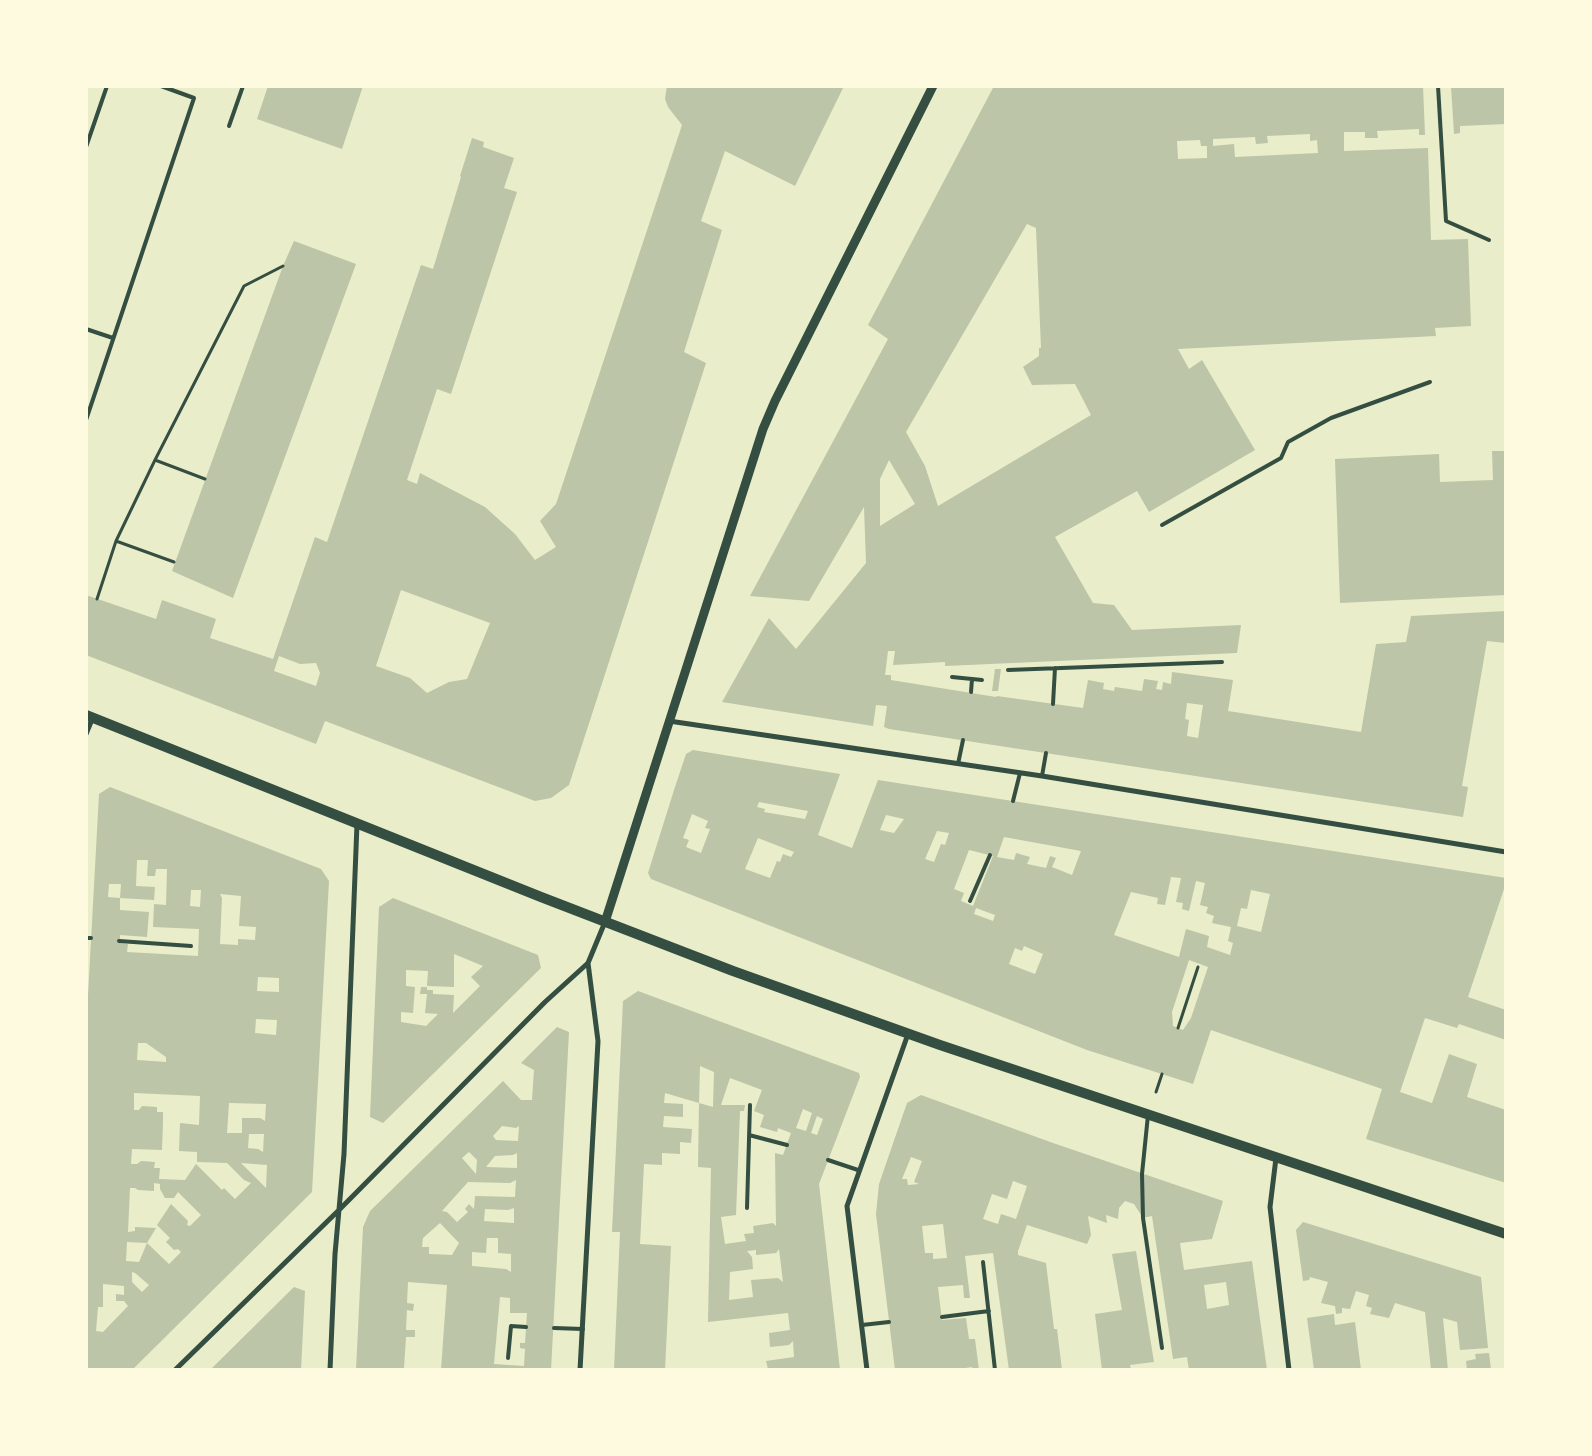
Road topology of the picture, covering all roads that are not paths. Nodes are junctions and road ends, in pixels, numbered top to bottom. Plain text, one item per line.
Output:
1 (107, 86) edge
2 (161, 86) edge
3 (243, 86) edge
4 (933, 86) edge
5 (1438, 86) edge
6 (230, 126) dead end
7 (86, 148) edge
8 (1489, 240) dead end
9 (86, 329) edge
10 (113, 338) junction
11 (1430, 382) dead end
12 (86, 420) edge
13 (1162, 526) dead end
14 (1222, 662) dead end
15 (1055, 668) junction
16 (1008, 670) dead end
17 (952, 677) dead end
18 (972, 678) junction
19 (982, 680) dead end
20 (971, 692) dead end
21 (1053, 704) dead end
22 (90, 716) edge
23 (669, 720) junction
24 (86, 734) edge
25 (963, 740) dead end
26 (1046, 752) dead end
27 (958, 764) junction
28 (1020, 773) junction
29 (1042, 776) junction
30 (1013, 801) dead end
31 (357, 824) junction
32 (1506, 852) edge
33 (990, 855) dead end
34 (970, 901) dead end
35 (605, 922) junction
36 (120, 941) dead end
37 (191, 946) dead end
38 (588, 962) junction
39 (908, 1034) junction
40 (750, 1105) dead end
41 (1148, 1114) junction
42 (749, 1135) junction
43 (787, 1145) dead end
44 (1276, 1158) junction
45 (828, 1160) dead end
46 (858, 1170) junction
47 (747, 1208) dead end
48 (340, 1210) junction
49 (1506, 1234) edge
50 (983, 1262) dead end
51 (989, 1311) junction
52 (942, 1317) dead end
53 (889, 1322) dead end
54 (862, 1325) junction
55 (526, 1327) dead end
56 (554, 1328) dead end
57 (583, 1329) junction
58 (1162, 1348) dead end
59 (508, 1358) dead end
60 (175, 1370) edge
61 (330, 1370) edge
62 (580, 1370) edge
63 (867, 1370) edge
64 (995, 1370) edge
65 (1289, 1370) edge

1 - 7 lane
2 - 10 lane
3 - 6 lane
4 - 23 street
5 - 8 lane
9 - 10 lane
10 - 12 lane
11 - 13 lane
14 - 15 lane
15 - 16 lane
15 - 21 lane
17 - 18 lane
18 - 19 lane
18 - 20 lane
22 - 24 street
22 - 31 main road
23 - 27 street
23 - 35 street
25 - 27 lane
26 - 29 lane
27 - 28 street
28 - 29 street
28 - 30 lane
29 - 32 street
31 - 35 main road
31 - 48 street
33 - 34 lane
35 - 38 street
35 - 39 main road
36 - 37 lane
38 - 48 street
38 - 57 street
39 - 41 main road
39 - 46 street
40 - 42 lane
41 - 44 main road
41 - 58 lane
42 - 43 lane
42 - 47 lane
44 - 49 main road
44 - 65 street
45 - 46 lane
46 - 54 street
48 - 60 street
48 - 61 street
50 - 51 lane
51 - 52 lane
51 - 64 lane
53 - 54 lane
54 - 63 street
55 - 59 lane
56 - 57 lane
57 - 62 street

